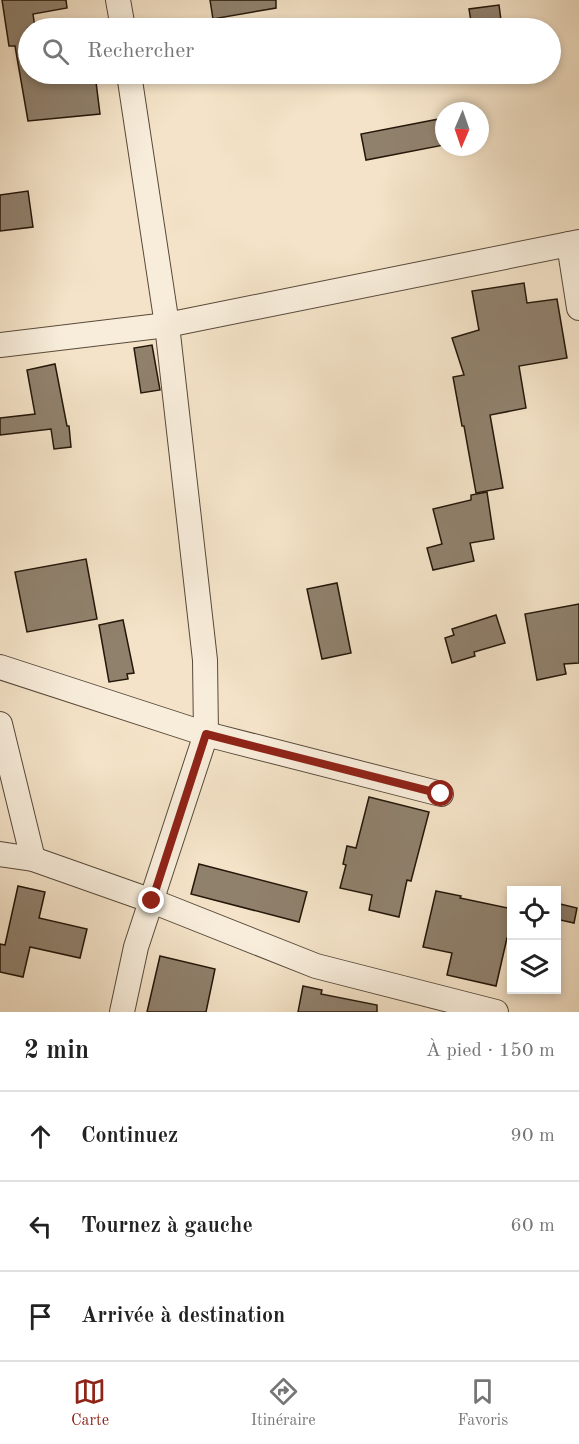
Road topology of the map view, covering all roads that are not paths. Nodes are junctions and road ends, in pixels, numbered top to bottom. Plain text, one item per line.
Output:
1 (118, 0) edge
2 (121, 18) edge
3 (131, 84) edge
4 (574, 243) edge
5 (579, 308) edge
6 (167, 324) junction
7 (0, 345) edge
8 (0, 667) edge
9 (0, 724) edge
10 (206, 734) junction
11 (441, 794) dead end
12 (0, 854) edge
13 (33, 859) junction
14 (152, 901) junction
15 (122, 1012) edge
16 (496, 1012) edge

1 - 2 street
3 - 6 street
4 - 5 street
4 - 6 street
6 - 7 street
6 - 10 street
8 - 10 street
9 - 13 street
10 - 11 street
10 - 14 street
12 - 13 street
13 - 14 street
14 - 15 street
14 - 16 street

